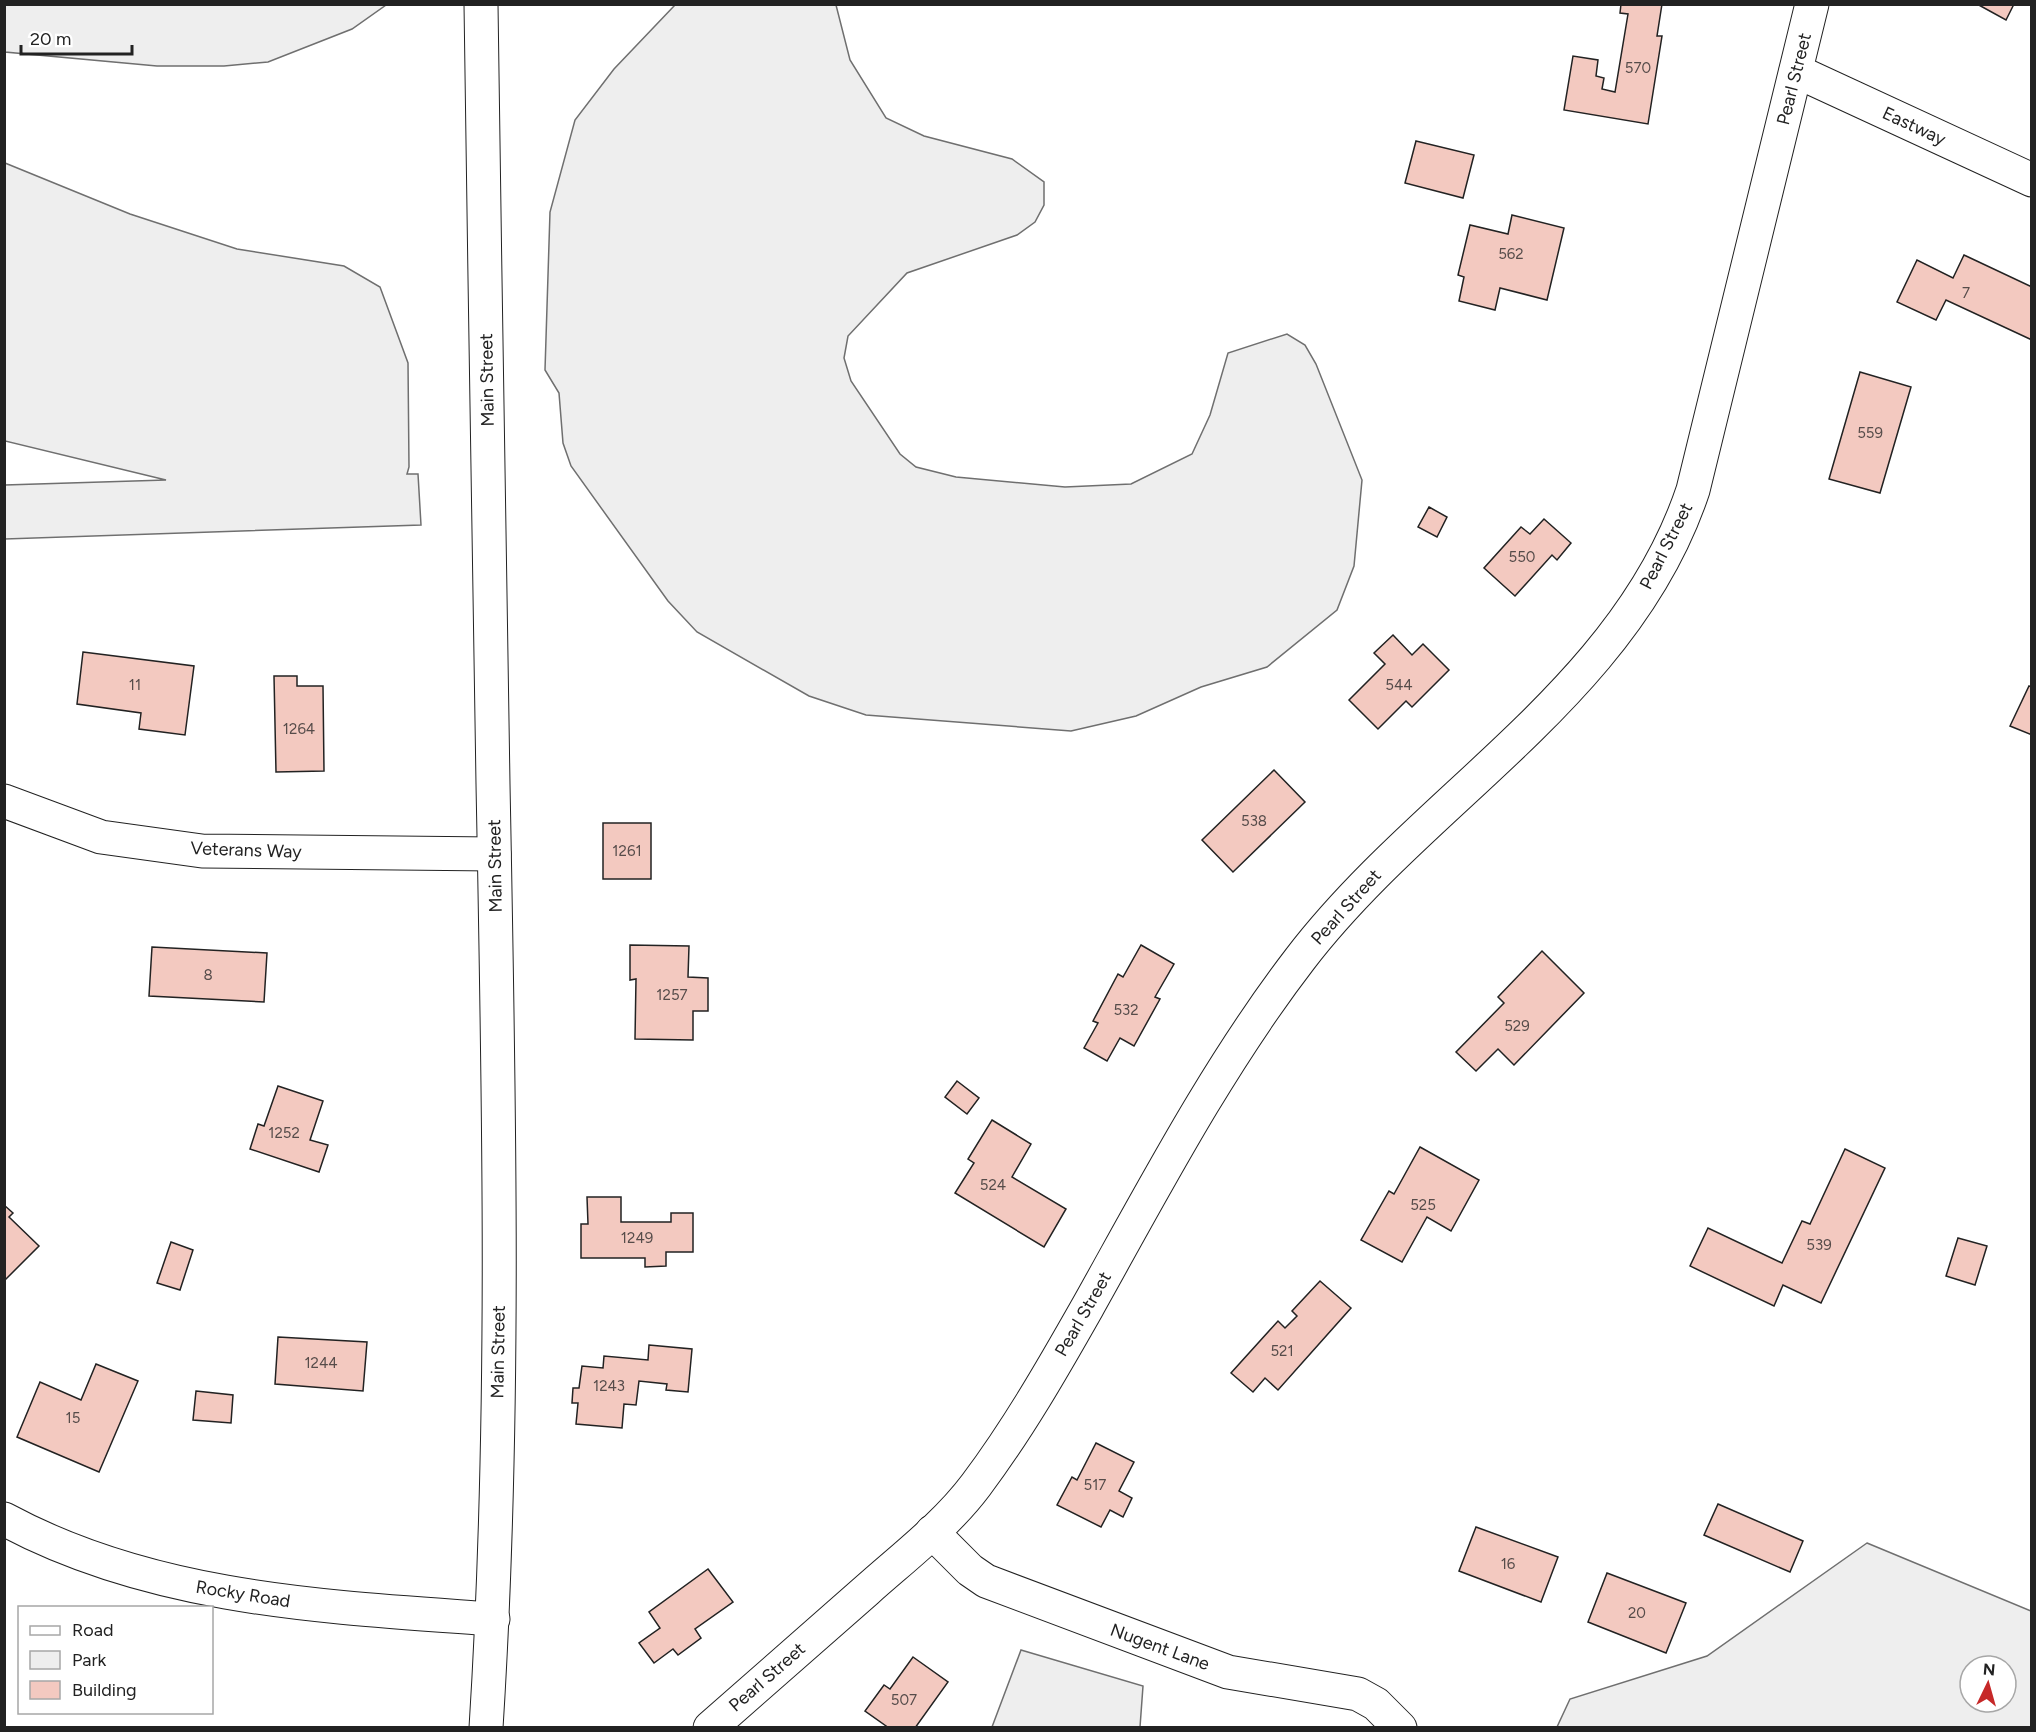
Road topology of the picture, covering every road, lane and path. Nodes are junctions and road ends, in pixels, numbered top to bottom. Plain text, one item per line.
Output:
1 (481, 4) edge
2 (1812, 4) edge
3 (1796, 71) junction
4 (2031, 180) edge
5 (4, 801) edge
6 (494, 854) junction
7 (4, 1519) edge
8 (932, 1532) junction
9 (493, 1619) junction
10 (486, 1728) edge
11 (710, 1728) edge
12 (1400, 1728) edge

1 - 6 street, Main Street
2 - 3 street, Pearl Street
3 - 4 street, Eastway
3 - 8 street, Pearl Street
5 - 6 street, Veterans Way
6 - 9 street, Main Street
7 - 9 street, Rocky Road
8 - 11 street, Pearl Street
8 - 12 street, Nugent Lane
9 - 10 street, Main Street

